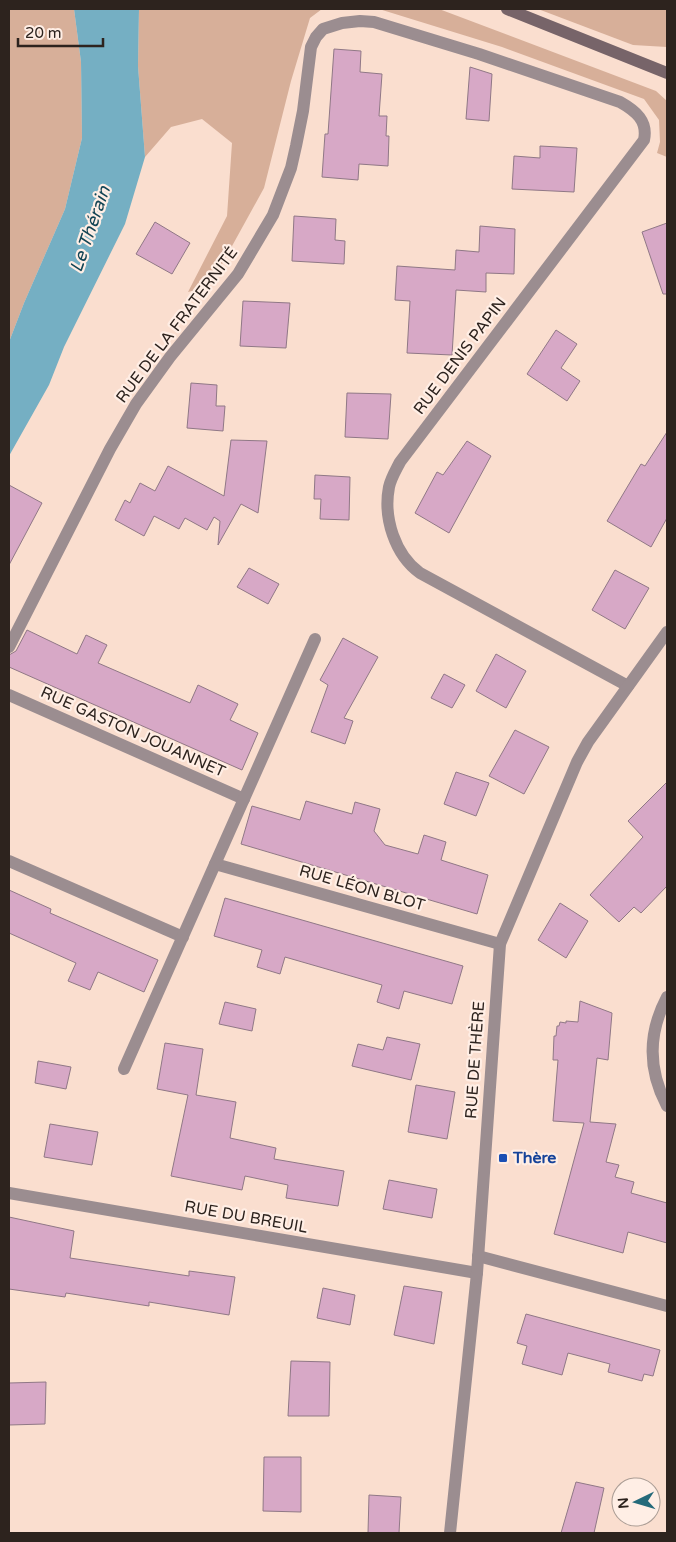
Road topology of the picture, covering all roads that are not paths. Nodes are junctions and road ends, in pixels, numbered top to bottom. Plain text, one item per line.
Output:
1 (507, 9) edge
2 (478, 54) joint
3 (667, 73) edge
4 (667, 632) edge
5 (315, 639) dead end
6 (9, 647) edge
7 (628, 686) junction
8 (9, 695) edge
9 (244, 799) junction
10 (9, 861) edge
11 (215, 864) junction
12 (183, 937) junction
13 (500, 944) junction
14 (667, 997) edge
15 (124, 1069) dead end
16 (667, 1106) edge
17 (9, 1194) edge
18 (478, 1256) junction
19 (477, 1273) junction
20 (667, 1306) edge
21 (450, 1533) edge

1 - 3 street
2 - 6 street, RUE DE LA FRATERNITÉ
2 - 7 street, RUE DENIS PAPIN
4 - 7 street, RUE DE THÈRE
5 - 9 street
7 - 13 street, RUE DE THÈRE
8 - 9 street, RUE GASTON JOUANNET
9 - 11 street
10 - 12 street
11 - 12 street
11 - 13 street, RUE LÉON BLOT
12 - 15 street
13 - 18 street, RUE DE THÈRE
14 - 16 street
17 - 19 street, RUE DU BREUIL
18 - 19 street, RUE DE THÈRE
18 - 20 street
19 - 21 street, RUE DE THÈRE

